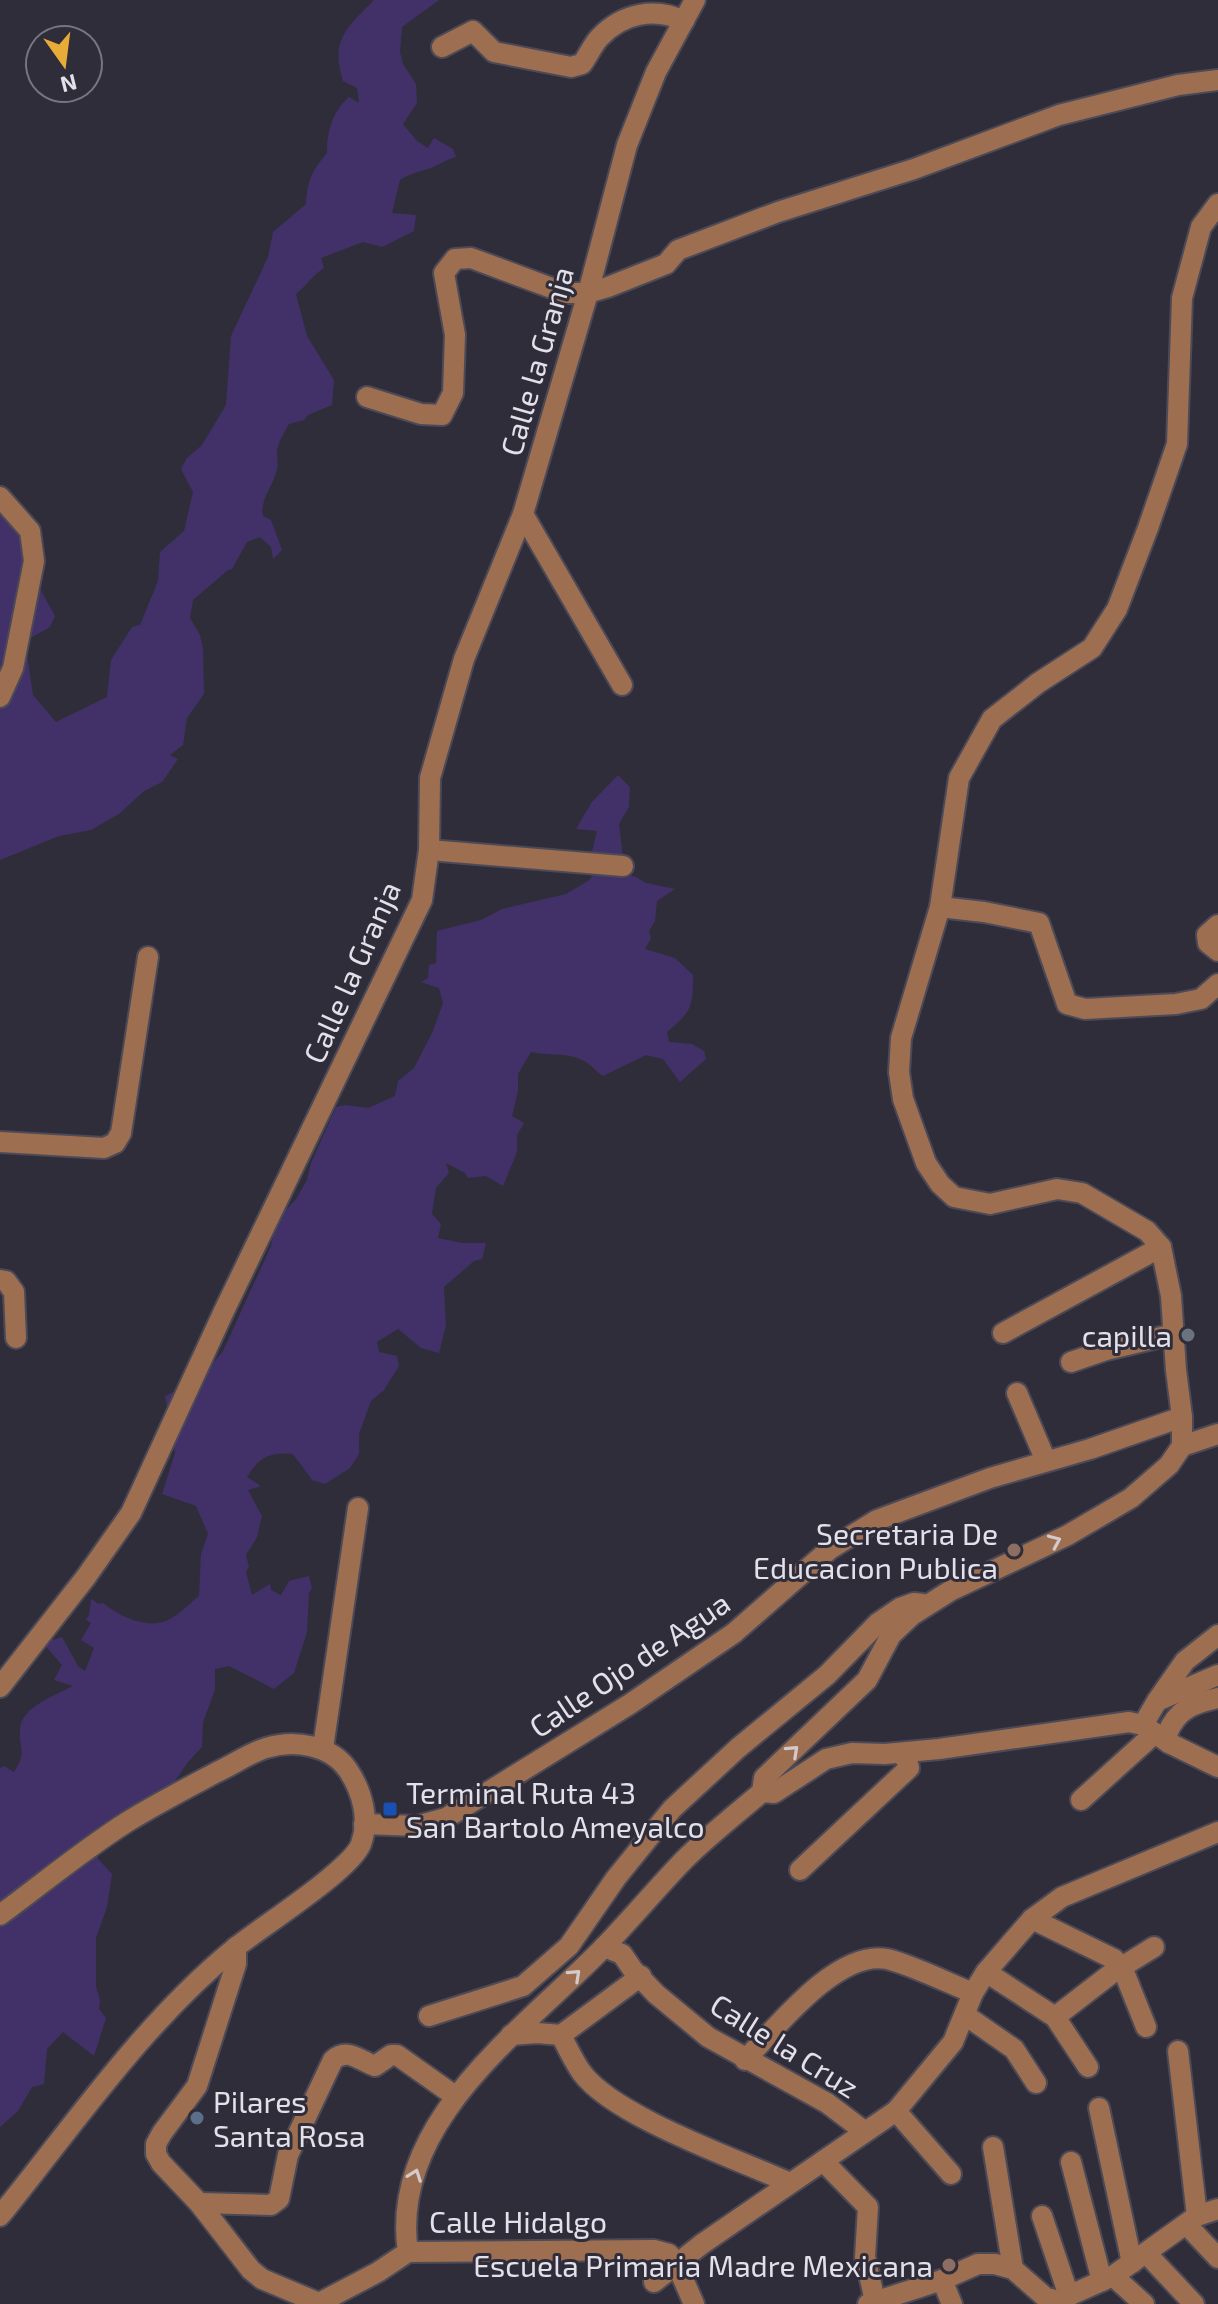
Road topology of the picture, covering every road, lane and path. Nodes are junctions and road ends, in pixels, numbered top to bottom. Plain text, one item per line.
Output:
1 (695, 0) edge
2 (684, 21) junction
3 (442, 47) dead end
4 (1218, 80) edge
5 (1218, 204) edge
6 (588, 293) junction
7 (367, 397) dead end
8 (0, 497) edge
9 (523, 514) junction
10 (622, 685) dead end
11 (0, 697) edge
12 (429, 850) junction
13 (623, 866) dead end
14 (940, 907) junction
15 (1218, 925) edge
16 (1218, 951) edge
17 (148, 957) dead end
18 (1218, 984) edge
19 (0, 1142) edge
20 (1161, 1247) junction
21 (0, 1280) edge
22 (1003, 1333) dead end
23 (1174, 1334) junction
24 (16, 1338) dead end
25 (1071, 1362) dead end
26 (1017, 1393) dead end
27 (1182, 1417) junction
28 (1218, 1434) edge
29 (1182, 1446) junction
30 (1046, 1461) junction
31 (358, 1508) dead end
32 (927, 1605) junction
33 (1218, 1635) edge
34 (1218, 1675) edge
35 (0, 1687) edge
36 (1218, 1698) edge
37 (1157, 1701) junction
38 (1156, 1734) junction
39 (323, 1748) junction
40 (900, 1753) junction
41 (1218, 1767) edge
42 (762, 1792) junction
43 (1081, 1800) dead end
44 (364, 1824) junction
45 (1218, 1832) edge
46 (800, 1870) dead end
47 (0, 1915) edge
48 (1032, 1919) junction
49 (236, 1947) junction
50 (604, 1947) junction
51 (1154, 1947) dead end
52 (1122, 1967) junction
53 (986, 1972) junction
54 (641, 1976) junction
55 (973, 1993) junction
56 (965, 2015) junction
57 (429, 2016) dead end
58 (1055, 2017) junction
59 (1146, 2027) dead end
60 (511, 2035) junction
61 (561, 2035) junction
62 (1178, 2051) dead end
63 (745, 2060) junction
64 (1088, 2067) dead end
65 (1036, 2083) dead end
66 (455, 2096) junction
67 (1099, 2108) dead end
68 (896, 2111) junction
69 (864, 2131) junction
70 (993, 2147) dead end
71 (823, 2161) junction
72 (1071, 2162) dead end
73 (951, 2174) dead end
74 (790, 2183) junction
75 (199, 2203) junction
76 (1218, 2209) edge
77 (0, 2216) edge
78 (1042, 2216) dead end
79 (1192, 2221) junction
80 (408, 2252) junction
81 (1139, 2258) junction
82 (1218, 2258) edge
83 (677, 2265) junction
84 (1013, 2269) junction
85 (1108, 2279) junction
86 (942, 2280) junction
87 (654, 2282) dead end
88 (1053, 2300) edge
89 (872, 2303) edge
90 (320, 2304) edge
91 (694, 2304) edge
92 (952, 2304) edge
93 (1144, 2304) edge
94 (1194, 2304) edge

1 - 2 street, Calle la Granja
2 - 3 street
2 - 6 street, Calle la Granja
4 - 6 street
5 - 14 street
6 - 7 street
6 - 9 street, Calle la Granja
8 - 11 street
9 - 10 street
9 - 12 street, Calle la Granja
12 - 13 street
12 - 35 street, Calle la Granja
14 - 18 street
14 - 20 street
15 - 16 street
17 - 19 street
20 - 22 street
20 - 23 street
21 - 24 street
23 - 25 street
23 - 27 street
26 - 30 street
27 - 29 street
27 - 30 street, Calle Ojo de Agua
28 - 29 street
32 -> 29 street
30 - 44 street, Calle Ojo de Agua
31 - 39 street
42 -> 32 street
32 - 57 street
33 - 37 street
34 - 37 street
36 - 38 street
37 - 38 street
38 - 40 street
38 - 41 street
38 - 43 street
39 - 44 street
39 - 47 street
40 - 42 street
40 - 46 street
42 - 50 street
44 - 49 street
45 - 48 street
48 - 52 street
48 - 53 street
49 - 75 street
49 - 77 street
50 - 54 street, Calle la Cruz
60 -> 50 street
51 - 52 street
52 - 58 street
52 - 59 street
53 - 55 street
53 - 58 street
54 - 61 street
54 - 63 street, Calle la Cruz
55 - 56 street
55 - 63 street
56 - 65 street
56 - 68 street
58 - 64 street
60 - 61 street
60 - 66 street
61 - 74 street
62 - 79 street
63 - 69 street, Calle la Cruz
66 - 75 street
80 -> 66 street
67 - 81 street
68 - 69 street
68 - 73 street
69 - 71 street
70 - 84 street
71 - 74 street
71 - 89 street
72 - 85 street
74 - 83 street
75 - 90 street
76 - 79 street
78 - 88 street
79 - 81 street
79 - 82 street
80 - 83 street, Calle Hidalgo
80 - 90 street, Calle Hidalgo
81 - 85 street
81 - 94 street
83 - 87 street
83 - 91 street
84 - 86 street
84 - 88 street
85 - 88 street
85 - 93 street
86 - 89 street
86 - 92 street

